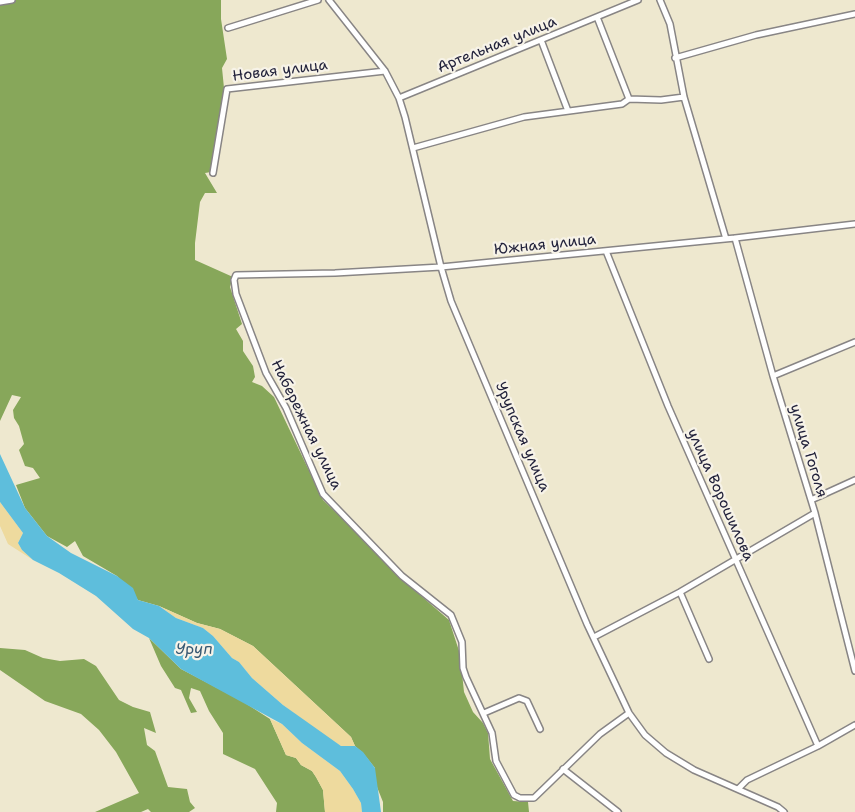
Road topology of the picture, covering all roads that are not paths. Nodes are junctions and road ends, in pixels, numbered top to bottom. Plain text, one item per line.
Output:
1 (12, 0) edge
2 (318, 0) edge
3 (330, 0) edge
4 (638, 0) edge
5 (660, 0) edge
6 (0, 2) edge
7 (855, 14) edge
8 (597, 17) junction
9 (228, 28) dead end
10 (541, 40) junction
11 (675, 58) junction
12 (385, 71) junction
13 (684, 97) junction
14 (399, 98) junction
15 (629, 99) junction
16 (568, 111) junction
17 (413, 148) junction
18 (213, 173) dead end
19 (855, 224) edge
20 (735, 238) junction
21 (726, 239) junction
22 (606, 251) junction
23 (441, 267) junction
24 (236, 274) joint
25 (855, 342) edge
26 (773, 376) junction
27 (855, 480) edge
28 (810, 500) junction
29 (815, 513) junction
30 (736, 560) junction
31 (680, 592) junction
32 (594, 637) junction
33 (709, 658) dead end
34 (855, 671) edge
35 (484, 712) junction
36 (629, 713) junction
37 (855, 725) edge
38 (540, 729) dead end
39 (818, 746) junction
40 (563, 769) junction
41 (738, 789) junction
42 (618, 812) edge
43 (784, 812) edge

1 - 6 street
2 - 9 street
3 - 12 street, Урупская улица
4 - 8 street, Артельная улица
5 - 11 street
7 - 11 street
8 - 10 street, Артельная улица
8 - 15 street
10 - 14 street, Артельная улица
10 - 16 street
11 - 13 street
12 - 14 street, Урупская улица
12 - 18 street, Новая улица
13 - 15 street
13 - 21 street
14 - 17 street, Урупская улица
15 - 16 street
16 - 17 street
17 - 23 street, Урупская улица
19 - 20 street, Южная улица
20 - 21 street, Южная улица
20 - 26 street, улица Гоголя
21 - 22 street, Южная улица
22 - 23 street, Южная улица
22 - 30 street, улица Ворошилова
23 - 24 street, Южная улица
23 - 32 street, Урупская улица
24 - 35 street, Набережная улица
25 - 26 street
26 - 28 street, улица Гоголя
27 - 28 street
28 - 29 street, улица Гоголя
29 - 30 street
29 - 34 street, улица Гоголя
30 - 31 street
30 - 39 street, улица Ворошилова
31 - 32 street
31 - 33 street
32 - 36 street, Урупская улица
35 - 38 street
35 - 40 street, Набережная улица
36 - 40 street
36 - 41 street, Урупская улица
37 - 39 street
39 - 41 street
40 - 42 street
41 - 43 street, Урупская улица

